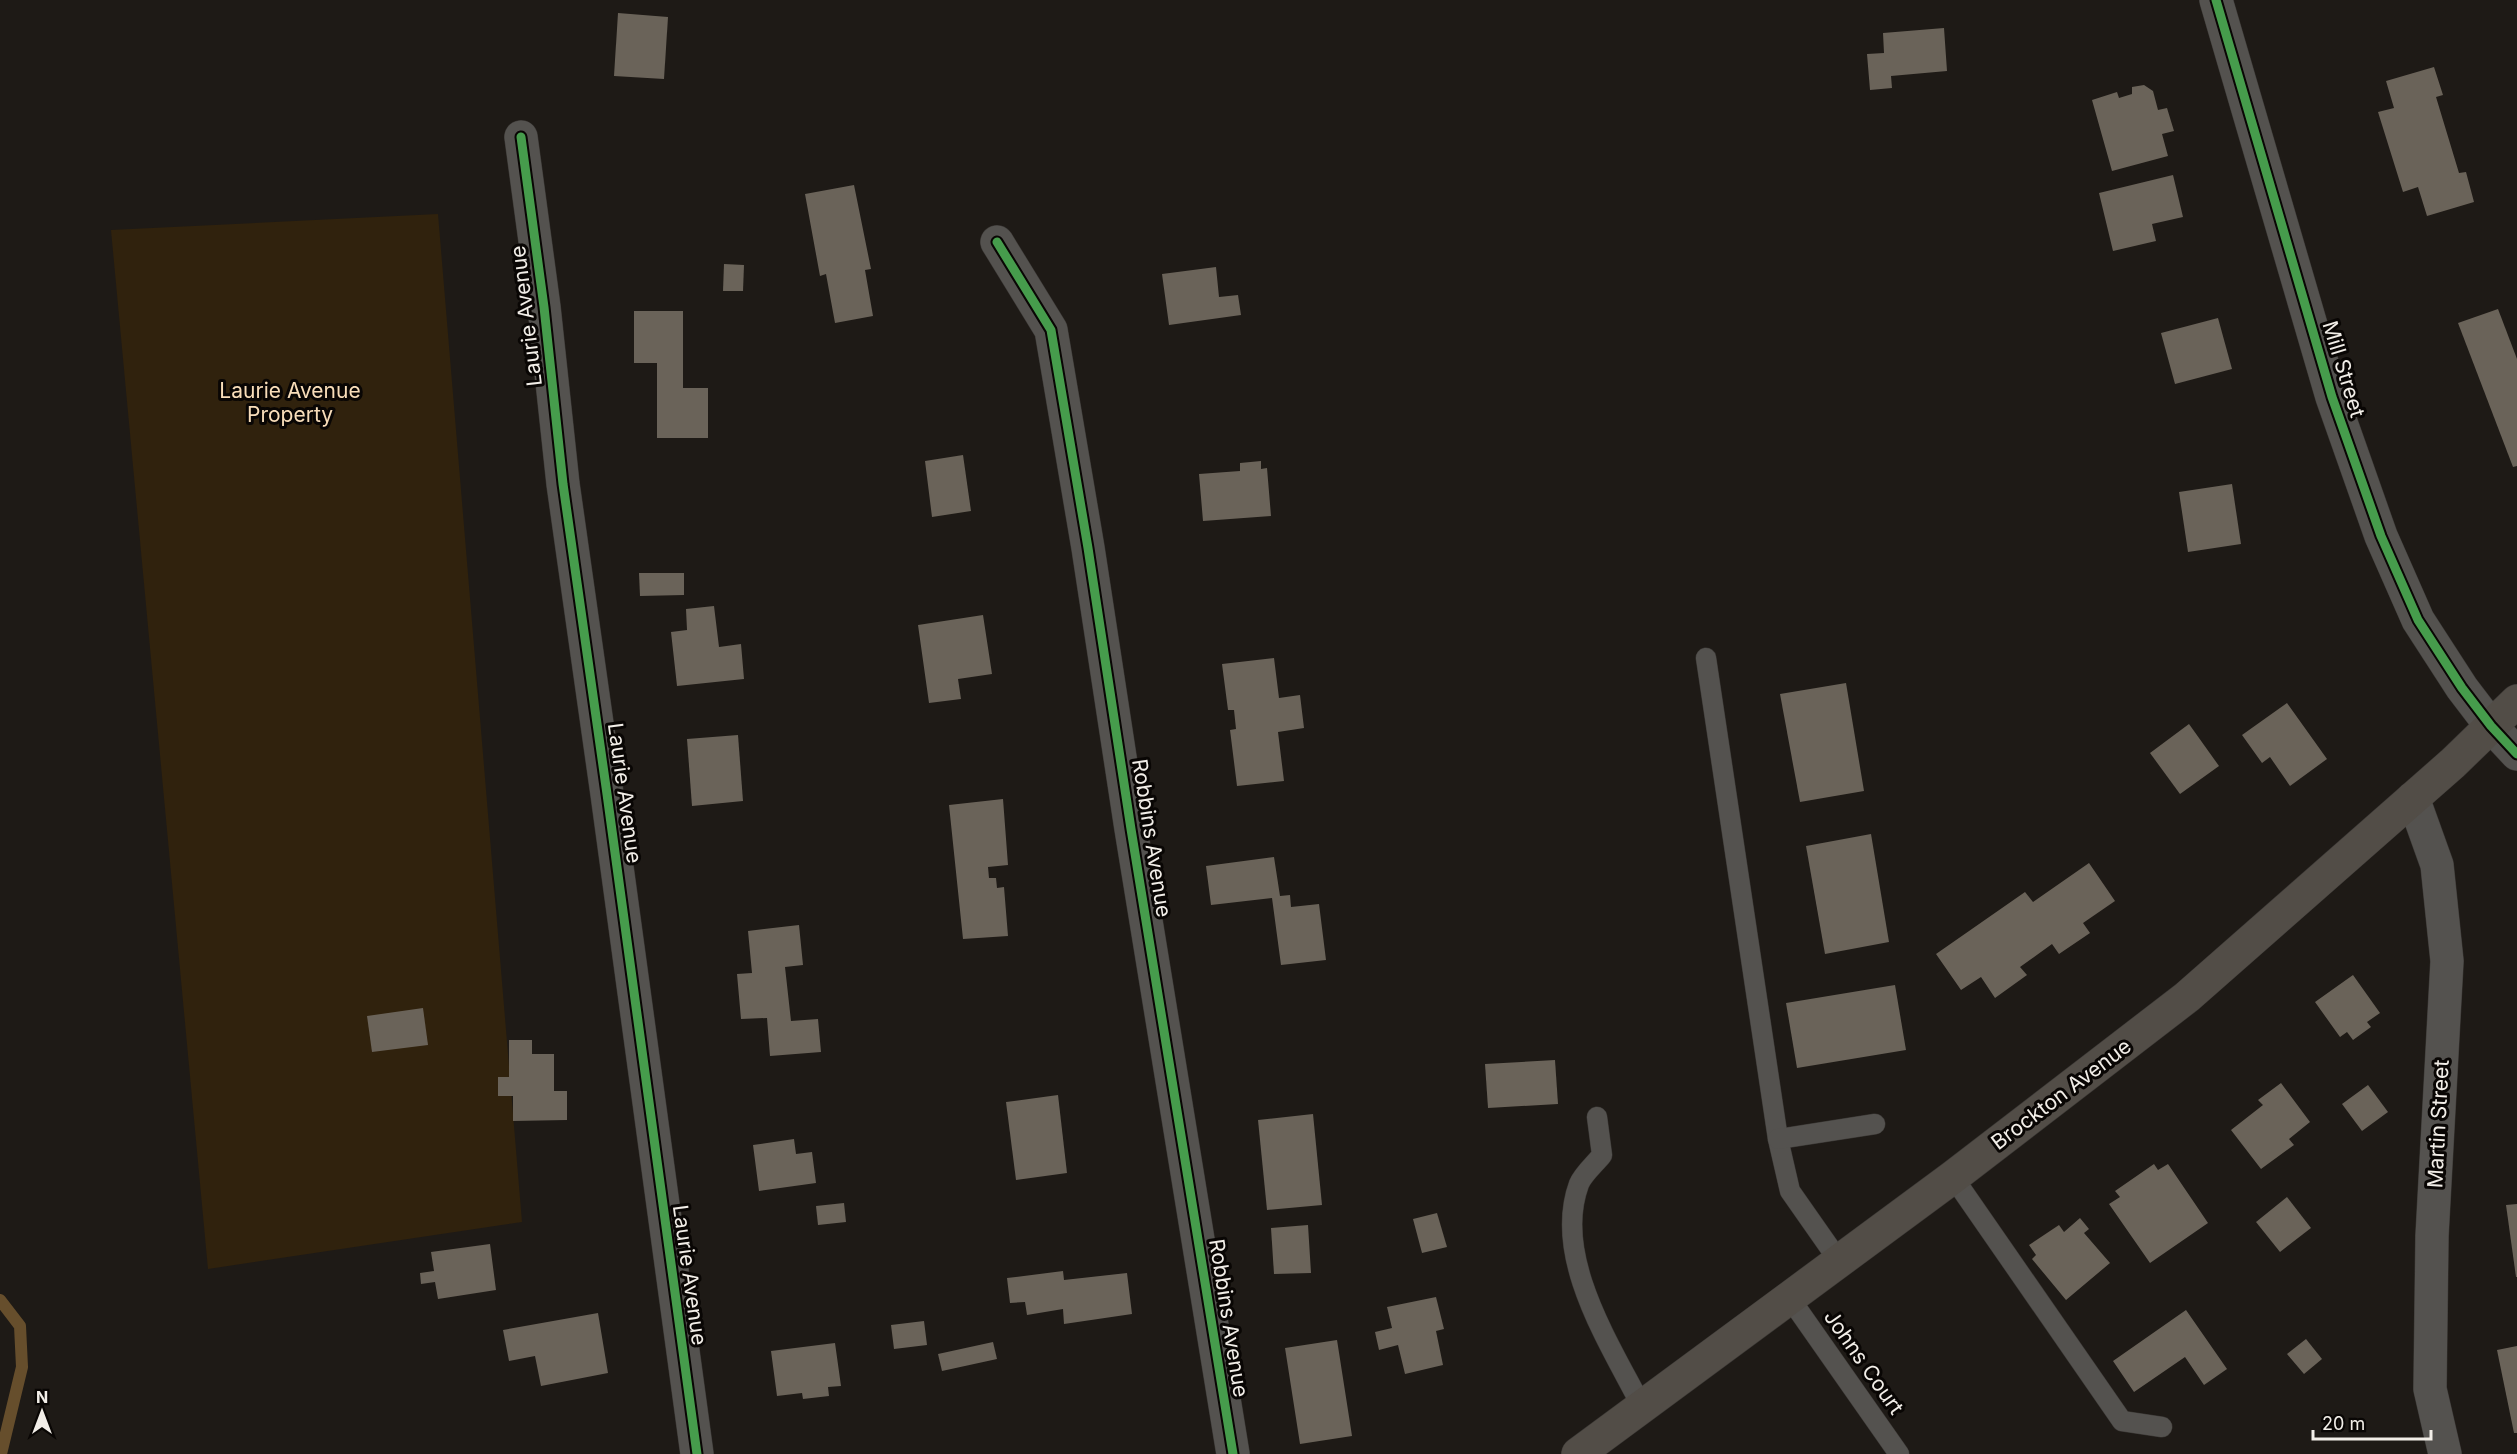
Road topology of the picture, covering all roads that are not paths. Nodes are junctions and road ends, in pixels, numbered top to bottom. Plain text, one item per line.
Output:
1 (2216, 0) edge
2 (521, 137) dead end
3 (997, 242) dead end
4 (1706, 658) dead end
5 (2517, 701) edge
6 (2491, 726) junction
7 (2517, 754) edge
8 (2413, 798) junction
9 (1597, 1117) dead end
10 (1875, 1124) dead end
11 (1778, 1139) junction
12 (1953, 1177) junction
13 (1839, 1261) junction
14 (1789, 1297) junction
15 (1642, 1407) junction
16 (2162, 1427) dead end
17 (697, 1454) edge
18 (1233, 1454) edge
19 (1578, 1454) edge
20 (1899, 1454) edge
21 (2445, 1454) edge

1 - 6 street, Mill Street
2 - 17 street, Laurie Avenue
3 - 18 street, Robbins Avenue
4 - 11 lane
5 - 6 main road, Brockton Avenue
6 - 7 street, Mill Street
6 - 8 main road, Brockton Avenue
8 - 12 main road, Brockton Avenue
8 - 21 street, Martin Street
9 - 15 lane
10 - 11 lane
11 - 13 lane
12 - 13 main road, Brockton Avenue
12 - 16 lane
13 - 14 main road, Brockton Avenue
14 - 15 main road, Brockton Avenue
14 - 20 lane, Johns Court
15 - 19 main road, Brockton Avenue

